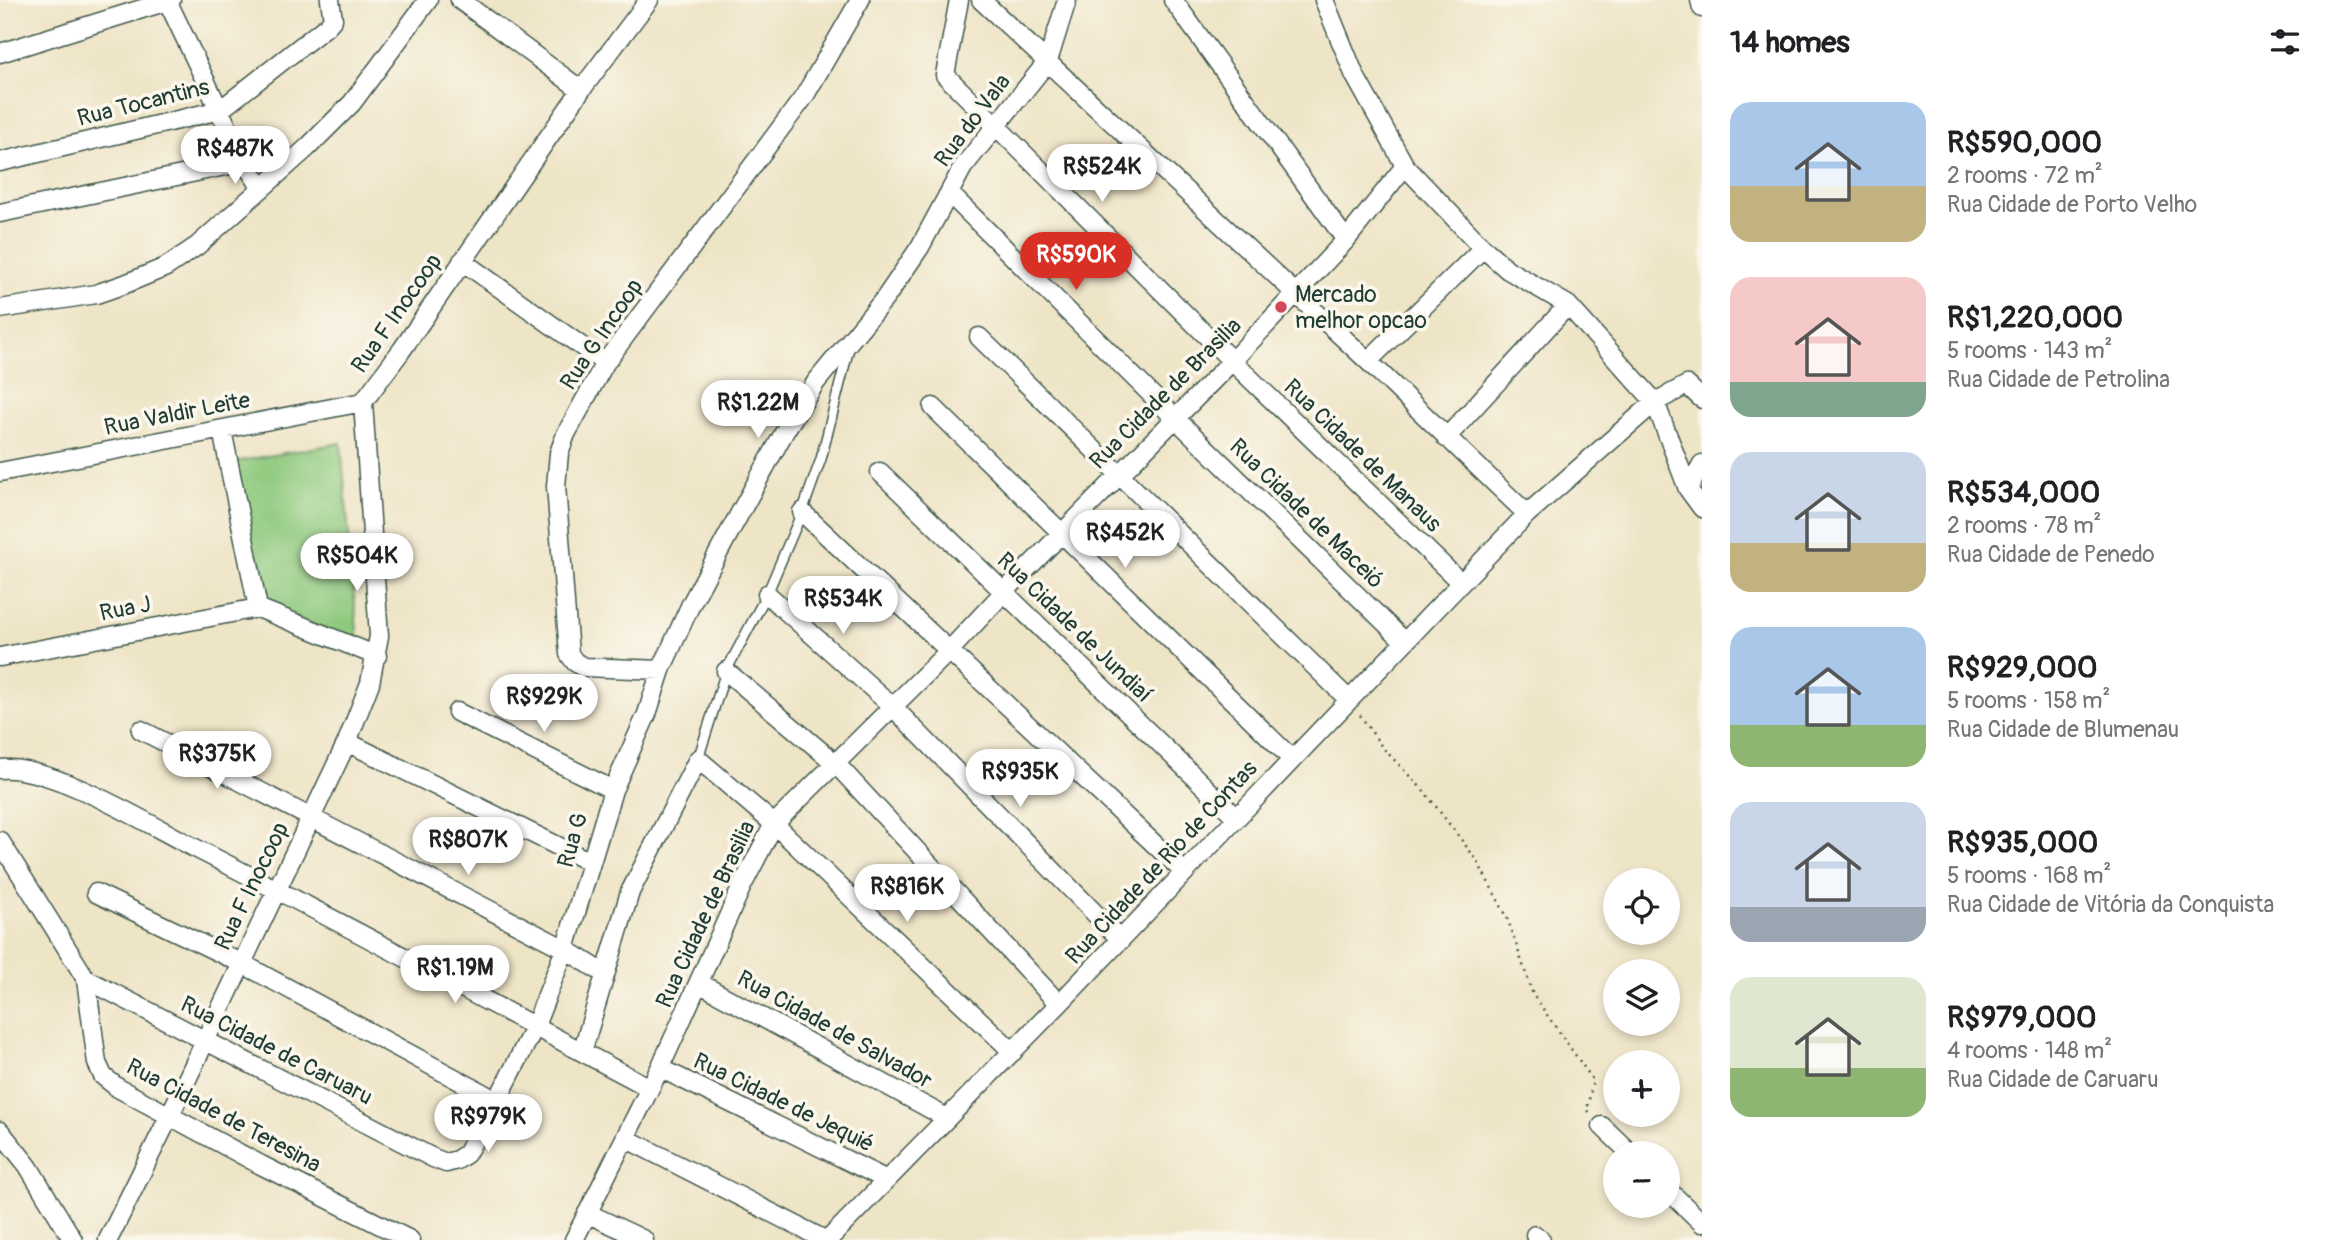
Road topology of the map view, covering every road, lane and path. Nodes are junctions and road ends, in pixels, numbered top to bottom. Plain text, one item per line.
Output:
1 (330, 0) edge
2 (428, 0) edge
3 (460, 0) edge
4 (649, 0) edge
5 (860, 0) edge
6 (959, 0) edge
7 (981, 0) edge
8 (1067, 0) edge
9 (1173, 0) edge
10 (1324, 0) edge
11 (1700, 0) edge
12 (169, 1) edge
13 (1702, 8) edge
14 (0, 53) edge
15 (1048, 61) junction
16 (581, 90) junction
17 (220, 110) junction
18 (997, 125) junction
19 (0, 162) edge
20 (244, 162) junction
21 (1405, 166) junction
22 (262, 188) junction
23 (949, 192) junction
24 (0, 213) edge
25 (1346, 240) junction
26 (1483, 248) junction
27 (462, 261) junction
28 (1295, 295) junction
29 (1568, 305) junction
30 (0, 309) edge
31 (979, 337) dead end
32 (850, 341) junction
33 (1232, 361) junction
34 (1368, 361) junction
35 (605, 363) junction
36 (1702, 398) edge
37 (363, 402) junction
38 (1655, 402) junction
39 (933, 407) dead end
40 (1176, 419) junction
41 (222, 430) junction
42 (1447, 438) junction
43 (1702, 464) edge
44 (0, 472) edge
45 (880, 472) dead end
46 (1120, 473) junction
47 (1688, 489) junction
48 (1702, 508) edge
49 (802, 512) junction
50 (1527, 514) junction
51 (1062, 535) junction
52 (1461, 583) junction
53 (1004, 592) junction
54 (767, 594) junction
55 (258, 608) junction
56 (1405, 642) junction
57 (949, 651) junction
58 (377, 656) junction
59 (0, 657) edge
60 (660, 670) junction
61 (726, 671) junction
62 (1349, 700) junction
63 (892, 706) junction
64 (457, 712) dead end
65 (141, 730) dead end
66 (347, 742) junction
67 (698, 759) junction
68 (1292, 759) junction
69 (836, 764) junction
70 (0, 769) edge
71 (613, 790) junction
72 (1236, 817) junction
73 (311, 818) junction
74 (774, 824) junction
75 (0, 841) edge
76 (590, 862) junction
77 (1184, 872) junction
78 (277, 889) junction
79 (96, 893) dead end
80 (1121, 940) junction
81 (565, 949) junction
82 (241, 963) junction
83 (604, 974) junction
84 (86, 979) junction
85 (699, 983) junction
86 (1059, 1004) junction
87 (535, 1026) junction
88 (204, 1039) junction
89 (582, 1052) junction
90 (1013, 1052) junction
91 (660, 1068) junction
92 (650, 1088) junction
93 (497, 1101) junction
94 (170, 1115) junction
95 (947, 1118) junction
96 (1602, 1126) joint
97 (2, 1138) edge
98 (625, 1139) junction
99 (1618, 1141) edge
100 (446, 1163) joint
101 (887, 1180) junction
102 (1680, 1201) edge
103 (587, 1213) junction
104 (1702, 1223) edge
105 (73, 1240) edge
106 (108, 1240) edge
107 (410, 1240) edge
108 (574, 1240) edge
109 (644, 1240) edge
110 (826, 1240) edge

1 - 17 street, Rua Tocantins
2 - 22 street
3 - 16 street
4 - 16 street, Rua F Inocoop
5 - 35 street, Rua G Incoop
6 - 18 street, Rua Cidade de Manaus
7 - 15 street
8 - 15 street
9 - 25 street
10 - 21 street
11 - 13 street
12 - 14 street
12 - 17 street
15 - 18 street, Rua do Vala
15 - 28 street
16 - 27 street, Rua F Inocoop
17 - 19 street, Rua Tocantins
17 - 20 street
18 - 23 street, Rua do Vala
18 - 33 street, Rua Cidade de Manaus
20 - 22 street
20 - 24 street
21 - 25 street, Rua Cidade de Brasilia
21 - 26 street
22 - 30 street
23 - 32 street, Rua do Vala
23 - 40 street, Rua Cidade de Maceió
25 - 28 street, Rua Cidade de Brasilia
26 - 29 street
26 - 34 street
27 - 35 street
27 - 37 street, Rua F Inocoop
28 - 33 street, Rua Cidade de Brasilia
28 - 34 street
29 - 38 street
29 - 42 street
31 - 46 street
32 - 49 lane
32 - 60 street, Rua G
33 - 40 street, Rua Cidade de Brasilia
33 - 52 street, Rua Cidade de Manaus
34 - 42 street
35 - 60 street, Rua G Incoop
36 - 38 street, Rua Cidade de Rio de Contas
37 - 41 street, Rua Valdir Leite
37 - 58 street, Rua F Inocoop
38 - 47 street
38 - 50 street, Rua Cidade de Rio de Contas
39 - 51 street
40 - 46 street, Rua Cidade de Brasilia
40 - 56 street, Rua Cidade de Maceió
41 - 44 street, Rua Valdir Leite
41 - 55 street
42 - 50 street
43 - 47 street
45 - 53 street, Rua Cidade de Jundiaí
46 - 51 street, Rua Cidade de Brasilia
46 - 62 street
47 - 48 street
49 - 54 lane
49 - 57 street
50 - 52 street, Rua Cidade de Rio de Contas
51 - 53 street, Rua Cidade de Brasilia
51 - 68 street
52 - 56 street, Rua Cidade de Rio de Contas
53 - 57 street, Rua Cidade de Brasilia
53 - 72 street, Rua Cidade de Jundiaí
54 - 61 lane
54 - 63 street
55 - 58 street
55 - 59 street, Rua J
56 - 62 street, Rua Cidade de Rio de Contas
57 - 63 street, Rua Cidade de Brasilia
57 - 77 street
58 - 66 street, Rua F Inocoop
60 - 71 street, Rua G
61 - 67 lane
61 - 69 street
62 - 68 street, Rua Cidade de Rio de Contas
62 - 96 path
63 - 69 street, Rua Cidade de Brasilia
63 - 80 street
64 - 71 street
65 - 73 street
66 - 73 street, Rua F Inocoop
66 - 76 street
67 - 74 street
67 - 83 street
68 - 72 street, Rua Cidade de Rio de Contas
69 - 74 street, Rua Cidade de Brasilia
69 - 86 street
70 - 78 street
71 - 76 street, Rua G
72 - 77 street, Rua Cidade de Rio de Contas
73 - 78 street, Rua F Inocoop
73 - 81 street
74 - 85 street, Rua Cidade de Brasilia
74 - 90 street
75 - 84 street
76 - 81 street, Rua G
77 - 80 street, Rua Cidade de Rio de Contas
78 - 82 street, Rua F Inocoop
78 - 87 street
79 - 82 street
80 - 86 street, Rua Cidade de Rio de Contas
81 - 83 street
81 - 87 street, Rua G
82 - 88 street, Rua F Inocoop
82 - 93 street
83 - 89 street
84 - 88 street, Rua Cidade de Caruaru
84 - 94 street, Rua Cidade de Teresina
85 - 91 street, Rua Cidade de Brasilia
85 - 95 street, Rua Cidade de Salvador
86 - 90 street, Rua Cidade de Rio de Contas
87 - 89 street
87 - 93 street, Rua G
88 - 94 street, Rua F Inocoop
88 - 100 street, Rua Cidade de Caruaru
89 - 92 street
90 - 95 street, Rua Cidade de Rio de Contas
91 - 92 street, Rua Cidade de Brasilia
91 - 101 street, Rua Cidade de Jequié
92 - 98 street, Rua Cidade de Brasilia
93 - 100 street, Rua G
94 - 106 street, Rua F Inocoop
94 - 107 street, Rua Cidade de Teresina
95 - 101 street, Rua Cidade de Rio de Contas
96 - 99 street
97 - 105 street
98 - 103 street, Rua Cidade de Brasilia
98 - 110 street
101 - 110 street, Rua Cidade de Rio de Contas
102 - 104 street
103 - 108 street, Rua Cidade de Brasilia
103 - 109 street

